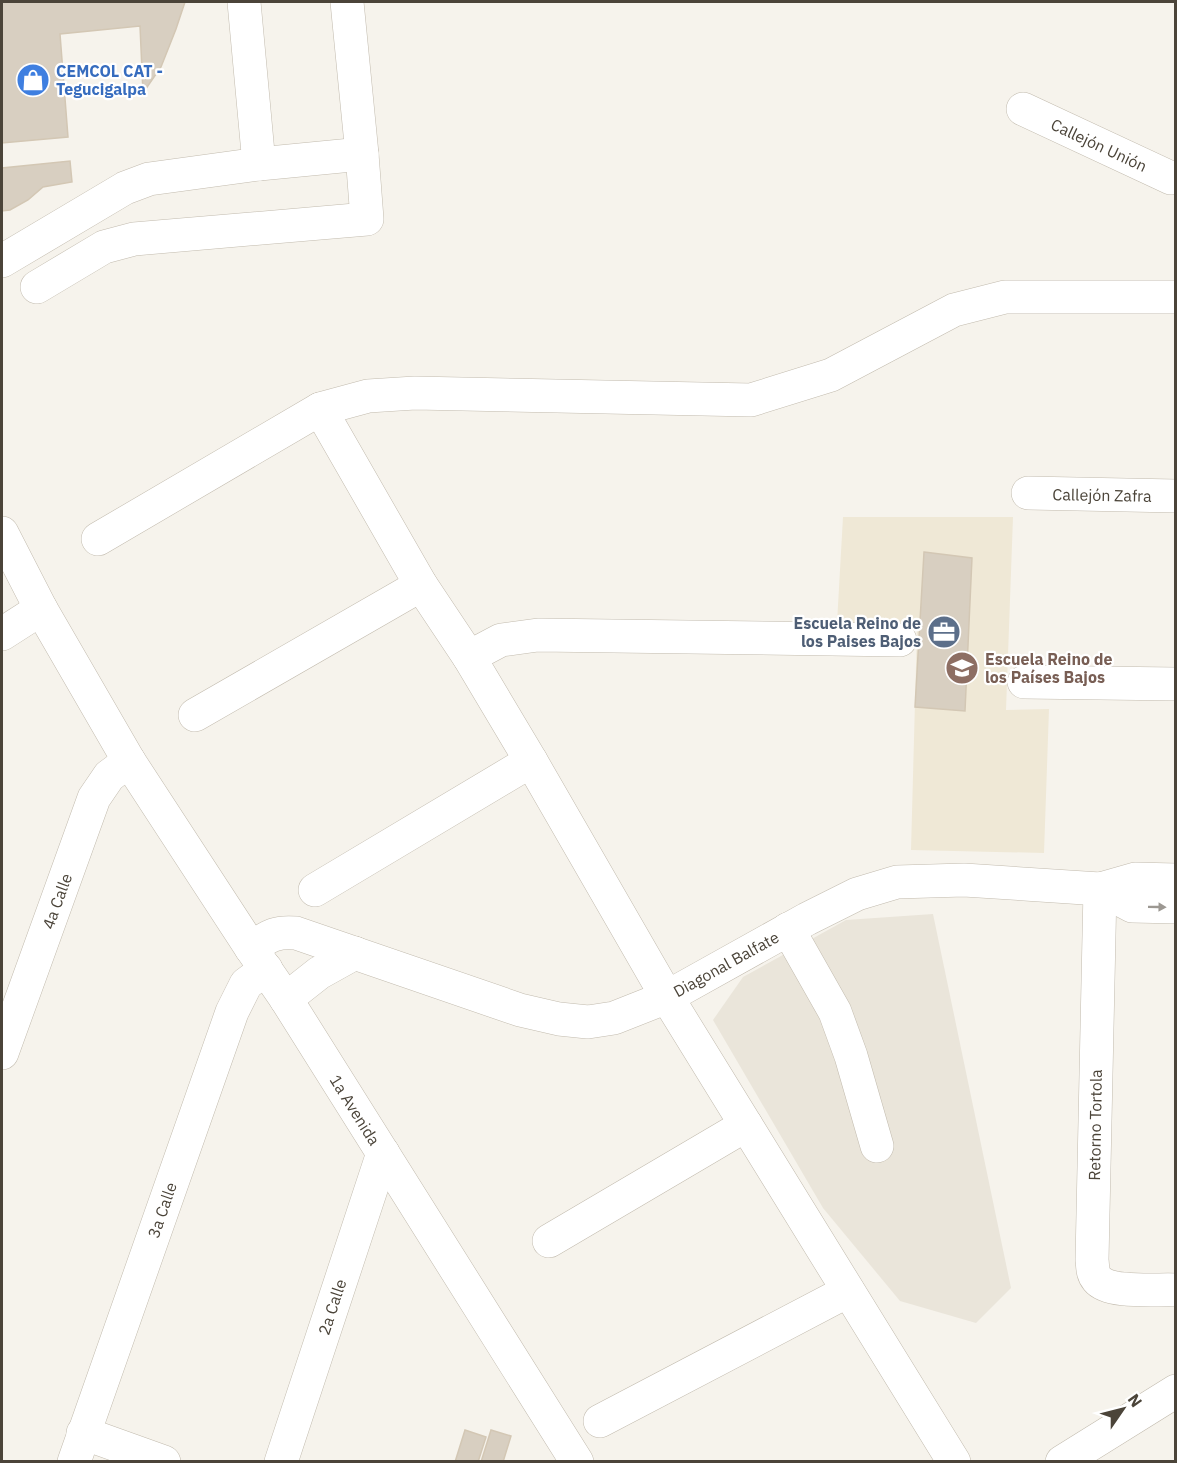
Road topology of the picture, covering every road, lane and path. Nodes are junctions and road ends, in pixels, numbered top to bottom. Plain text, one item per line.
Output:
1 (244, 2) edge
2 (347, 2) edge
3 (1023, 109) dead end
4 (362, 154) junction
5 (259, 164) junction
6 (1176, 177) edge
7 (2, 261) edge
8 (37, 287) dead end
9 (1176, 297) edge
10 (320, 409) junction
11 (1028, 494) dead end
12 (1176, 496) edge
13 (2, 533) edge
14 (98, 539) dead end
15 (421, 585) junction
16 (41, 609) junction
17 (2, 634) edge
18 (900, 640) dead end
19 (469, 657) junction
20 (1024, 682) dead end
21 (1176, 684) edge
22 (195, 716) dead end
23 (129, 761) junction
24 (531, 761) junction
25 (1176, 880) edge
26 (1100, 889) junction
27 (315, 890) dead end
28 (1176, 907) edge
29 (788, 929) junction
30 (355, 953) junction
31 (258, 959) junction
32 (667, 997) junction
33 (286, 999) junction
34 (2, 1053) edge
35 (746, 1125) junction
36 (877, 1146) dead end
37 (383, 1154) junction
38 (549, 1241) dead end
39 (1176, 1290) edge
40 (848, 1291) junction
41 (1176, 1391) edge
42 (600, 1421) dead end
43 (79, 1447) edge
44 (573, 1459) edge
45 (164, 1461) edge
46 (281, 1461) edge
47 (954, 1461) edge
48 (1062, 1461) edge

1 - 5 street
2 - 4 street
3 - 6 street, Callejón Unión
4 - 5 street
4 - 8 street
5 - 7 street
9 - 10 street
10 - 14 street
10 - 15 street
11 - 12 street, Callejón Zafra
13 - 16 street, 1a Avenida
15 - 19 street
15 - 22 street
16 - 17 street
16 - 23 street, 1a Avenida
18 - 19 street
19 - 24 street
20 - 21 street
23 - 31 street, 1a Avenida
23 - 34 street, 4a Calle
24 - 27 street
24 - 32 street
25 - 26 street, Diagonal Balfate
26 -> 28 street, Diagonal Balfate
26 - 29 street, Diagonal Balfate
26 - 39 street, Retorno Tortola
29 - 32 street, Diagonal Balfate
29 - 36 street
30 - 31 street, Diagonal Balfate
30 - 32 street, Diagonal Balfate
30 - 33 street
31 - 33 street, 1a Avenida
31 - 43 street, 3a Calle
32 - 35 street
33 - 37 street, 1a Avenida
35 - 38 street
35 - 40 street
37 - 44 street, 1a Avenida
37 - 46 street, 2a Calle
40 - 42 street
40 - 47 street
41 - 48 street
43 - 45 street

